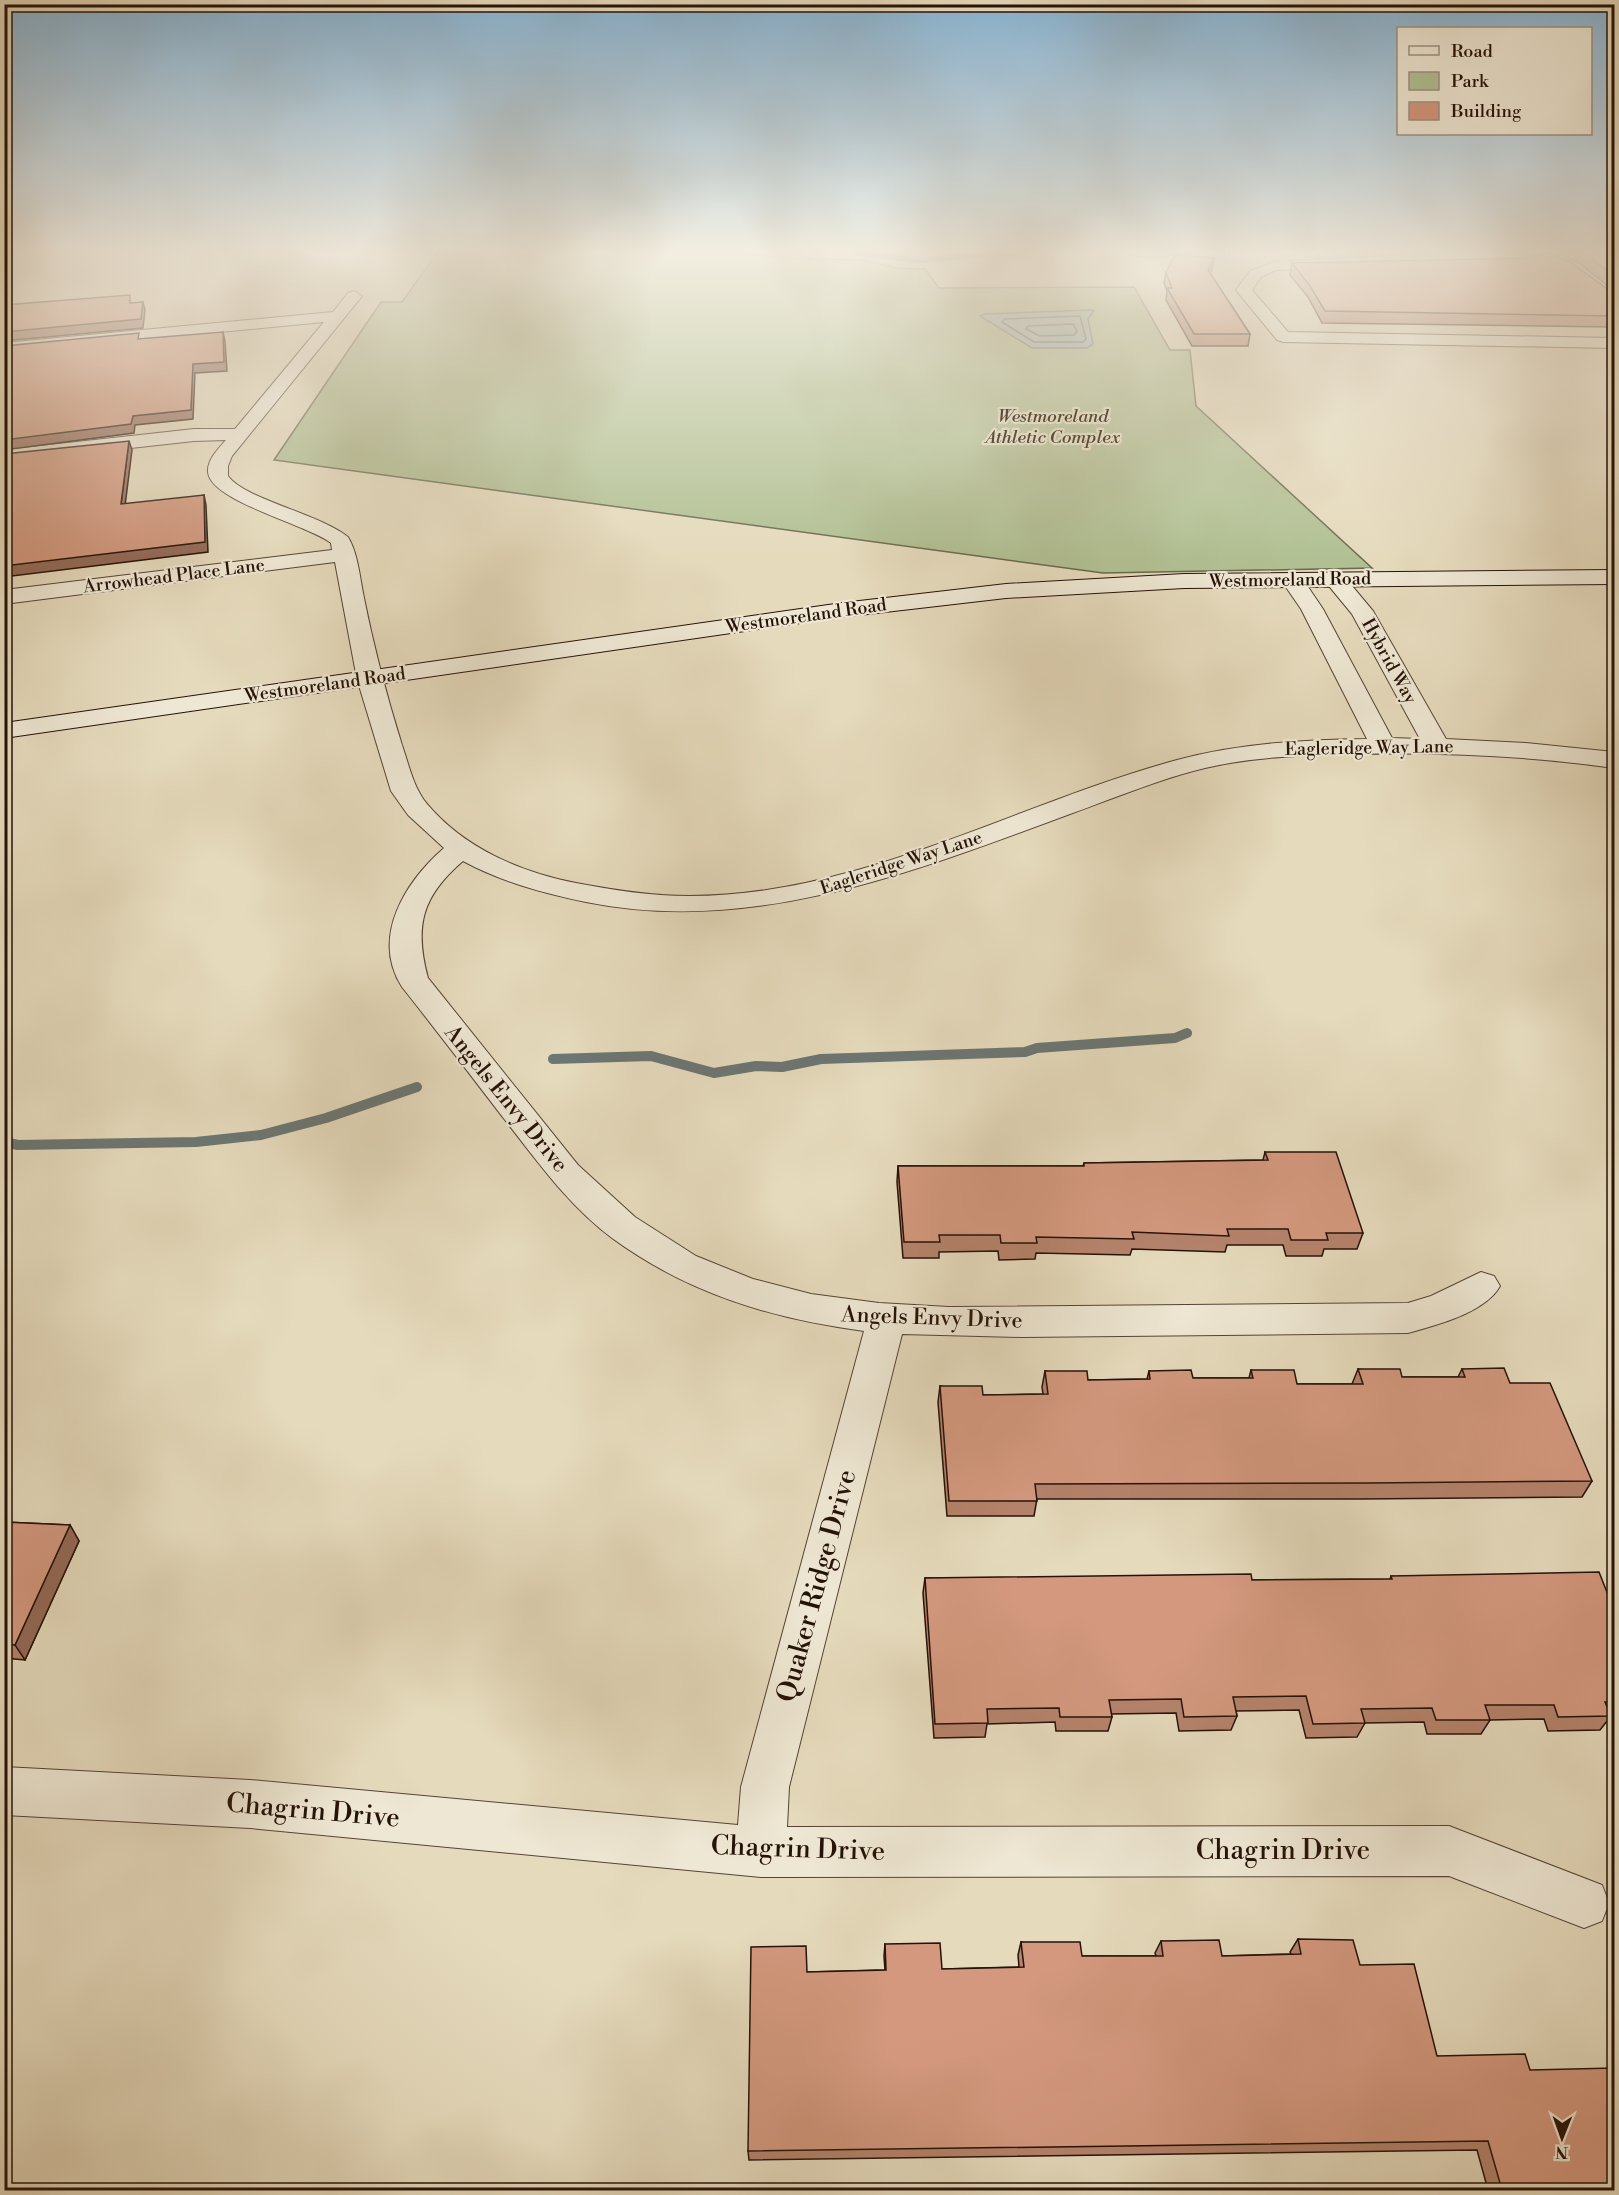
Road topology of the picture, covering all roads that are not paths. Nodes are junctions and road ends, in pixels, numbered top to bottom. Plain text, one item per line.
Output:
1 (307, 352) edge
2 (241, 434) junction
3 (4, 456) edge
4 (343, 555) junction
5 (1614, 576) edge
6 (1292, 580) junction
7 (1335, 580) junction
8 (4, 597) edge
9 (369, 679) junction
10 (4, 731) edge
11 (1383, 746) junction
12 (1437, 746) junction
13 (1614, 760) edge
14 (461, 848) junction
15 (1481, 1286) dead end
16 (885, 1321) junction
17 (4, 1791) edge
18 (761, 1852) junction
19 (1584, 1903) dead end

1 - 2 street, Eagleridge Way Lane
2 - 3 street
2 - 4 street, Eagleridge Way Lane
4 - 8 street, Arrowhead Place Lane
4 - 9 street, Eagleridge Way Lane
5 - 7 street, Westmoreland Road
6 - 7 street, Westmoreland Road
6 - 9 street, Westmoreland Road
6 - 11 street, Hybrid Way
7 - 12 street, Hybrid Way
9 - 10 street, Westmoreland Road
9 - 14 street, Eagleridge Way Lane
11 - 12 street, Eagleridge Way Lane
11 - 14 street, Eagleridge Way Lane
12 - 13 street, Eagleridge Way Lane
14 - 16 street, Angels Envy Drive
15 - 16 street, Angels Envy Drive
16 - 18 street, Quaker Ridge Drive
17 - 18 street, Chagrin Drive
18 - 19 street, Chagrin Drive

